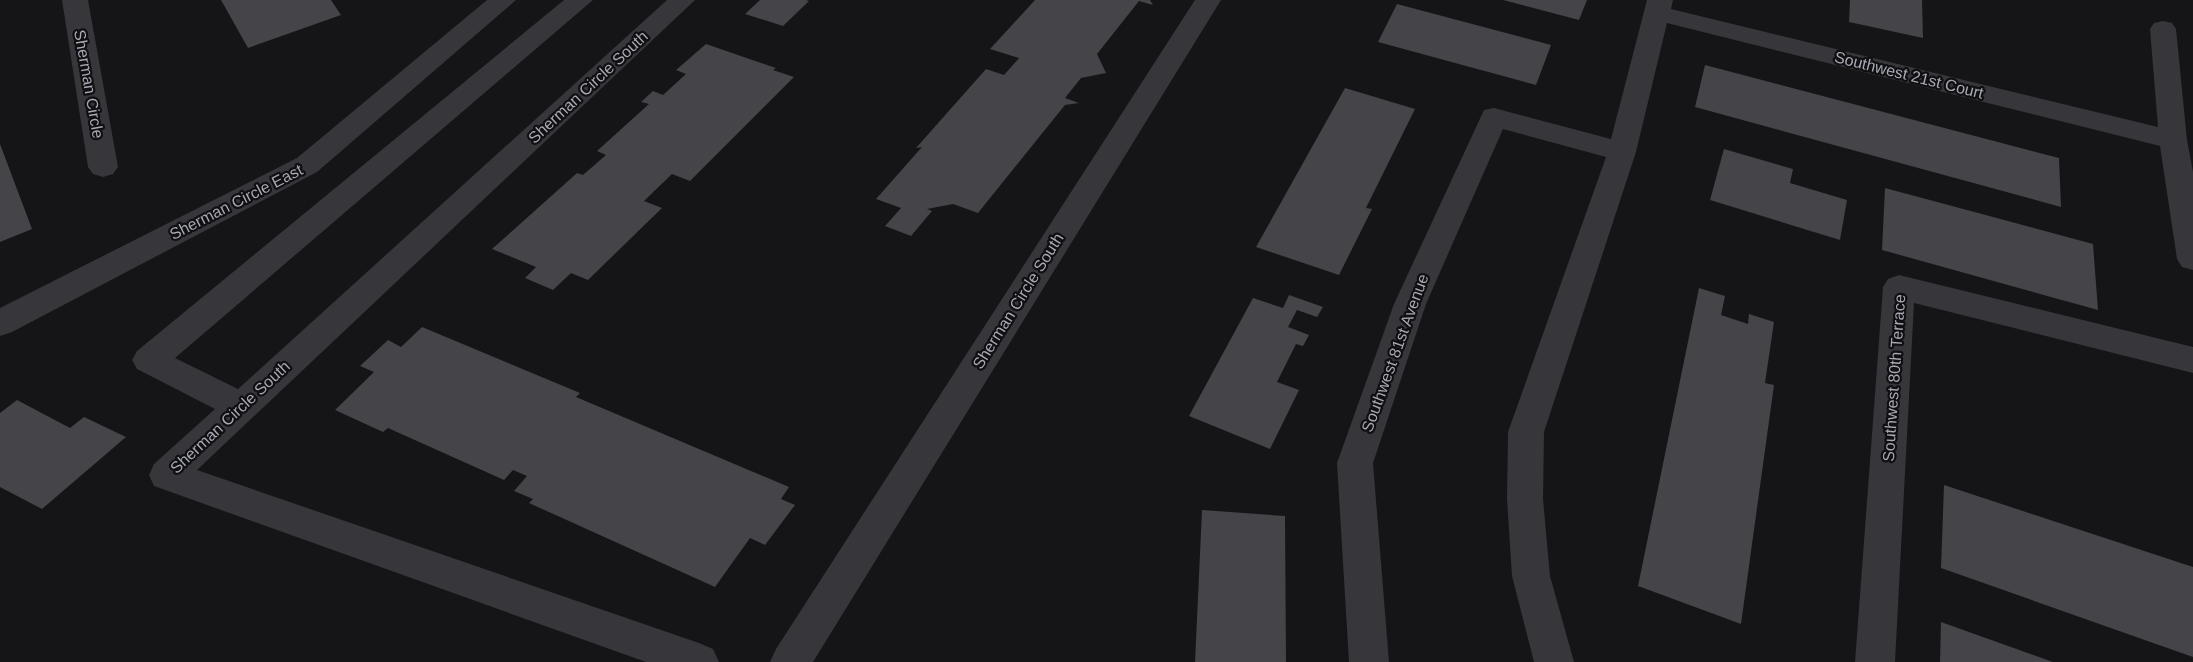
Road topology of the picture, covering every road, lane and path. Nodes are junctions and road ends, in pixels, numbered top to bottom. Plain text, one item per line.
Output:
1 (75, 0) edge
2 (503, 0) edge
3 (580, 0) edge
4 (1208, 0) edge
5 (671, 2) edge
6 (1659, 6) edge
7 (2163, 29) dead end
8 (2173, 140) junction
9 (1622, 152) junction
10 (103, 167) dead end
11 (2193, 259) edge
12 (0, 323) edge
13 (2193, 360) edge
14 (241, 406) junction
15 (699, 662) edge
16 (790, 662) edge
17 (1369, 662) edge
18 (1554, 662) edge
19 (1875, 662) edge

1 - 10 street, Sherman Circle
2 - 12 street, Sherman Circle East
3 - 14 street
4 - 16 street, Sherman Circle South
5 - 14 street, Sherman Circle South
6 - 8 street, Southwest 21st Court
6 - 9 street
7 - 8 street
8 - 11 street
9 - 17 street, Southwest 81st Avenue
9 - 18 street
13 - 19 street, Southwest 80th Terrace
14 - 15 street, Sherman Circle South

